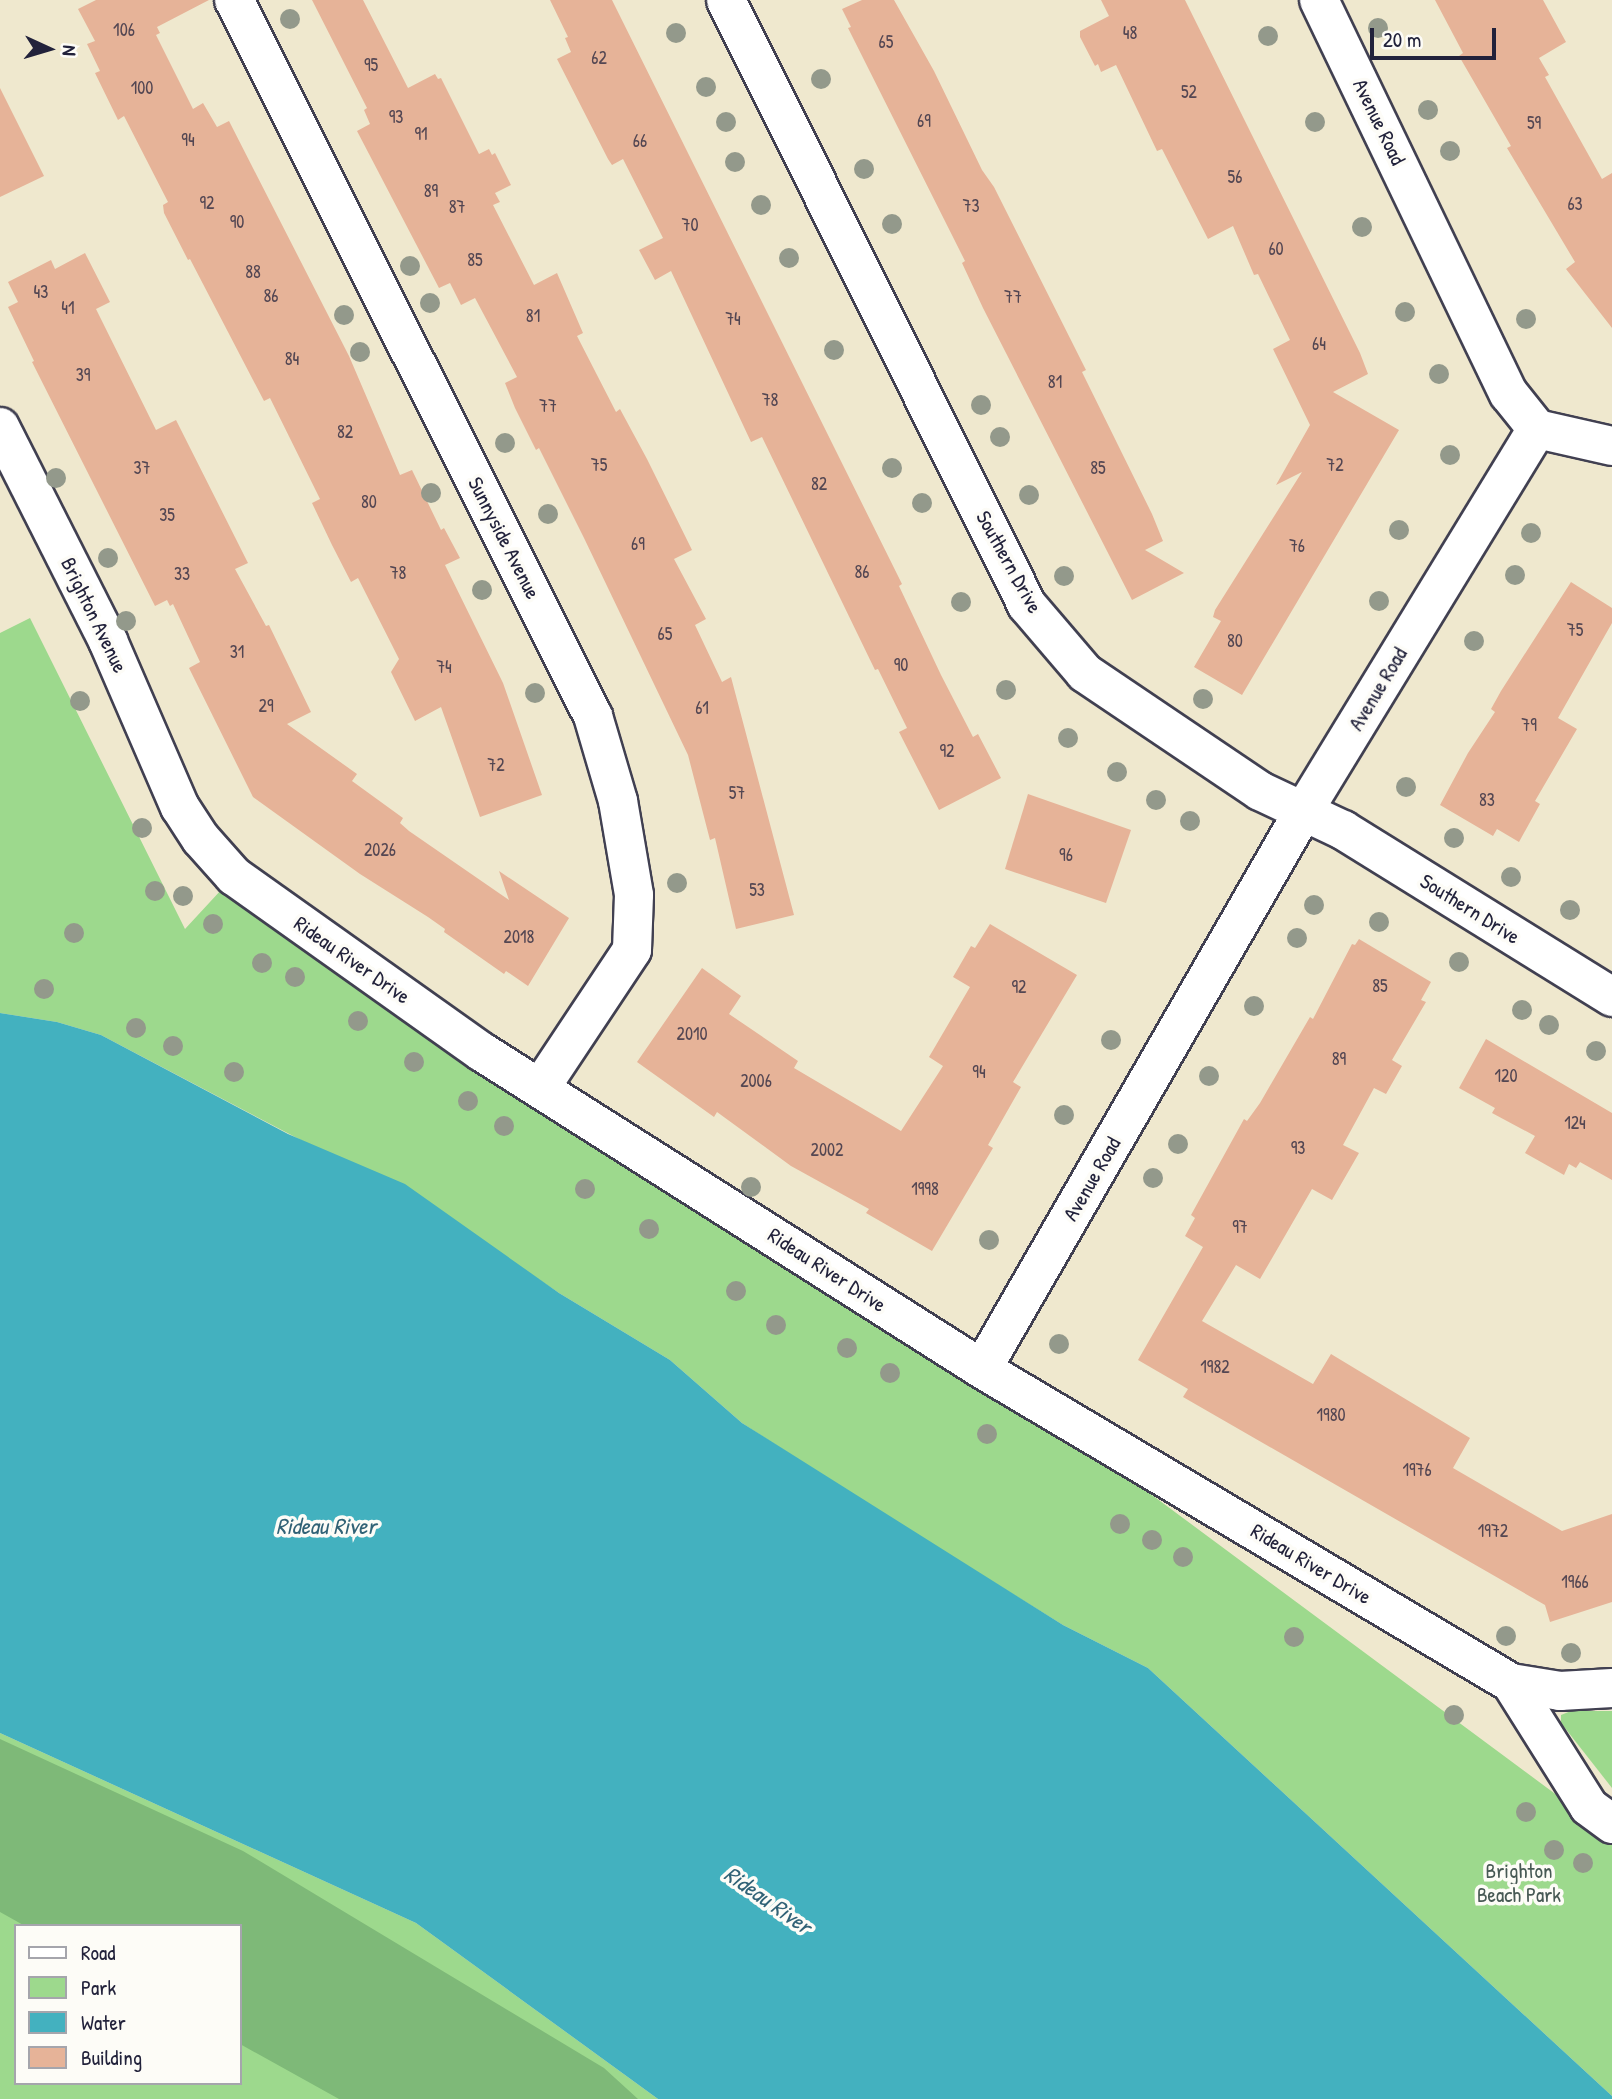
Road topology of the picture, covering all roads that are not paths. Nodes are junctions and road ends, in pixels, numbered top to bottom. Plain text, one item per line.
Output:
1 (234, 0) edge
2 (726, 0) edge
3 (1319, 0) edge
4 (0, 427) edge
5 (1537, 429) junction
6 (1612, 446) edge
7 (180, 807) joint
8 (1303, 812) junction
9 (1612, 997) edge
10 (541, 1087) junction
11 (982, 1369) junction
12 (1511, 1683) junction
13 (1612, 1688) edge
14 (1612, 1824) edge

1 - 10 street, Sunnyside Avenue
2 - 8 street, Southern Drive
3 - 5 street, Avenue Road
4 - 7 street, Brighton Avenue
5 - 6 street
5 - 8 street, Avenue Road
7 - 10 street, Rideau River Drive
8 - 9 street, Southern Drive
8 - 11 street, Avenue Road
10 - 11 street, Rideau River Drive
11 - 12 street, Rideau River Drive
12 - 13 street, Rideau River Drive
12 - 14 street, Rideau River Drive

